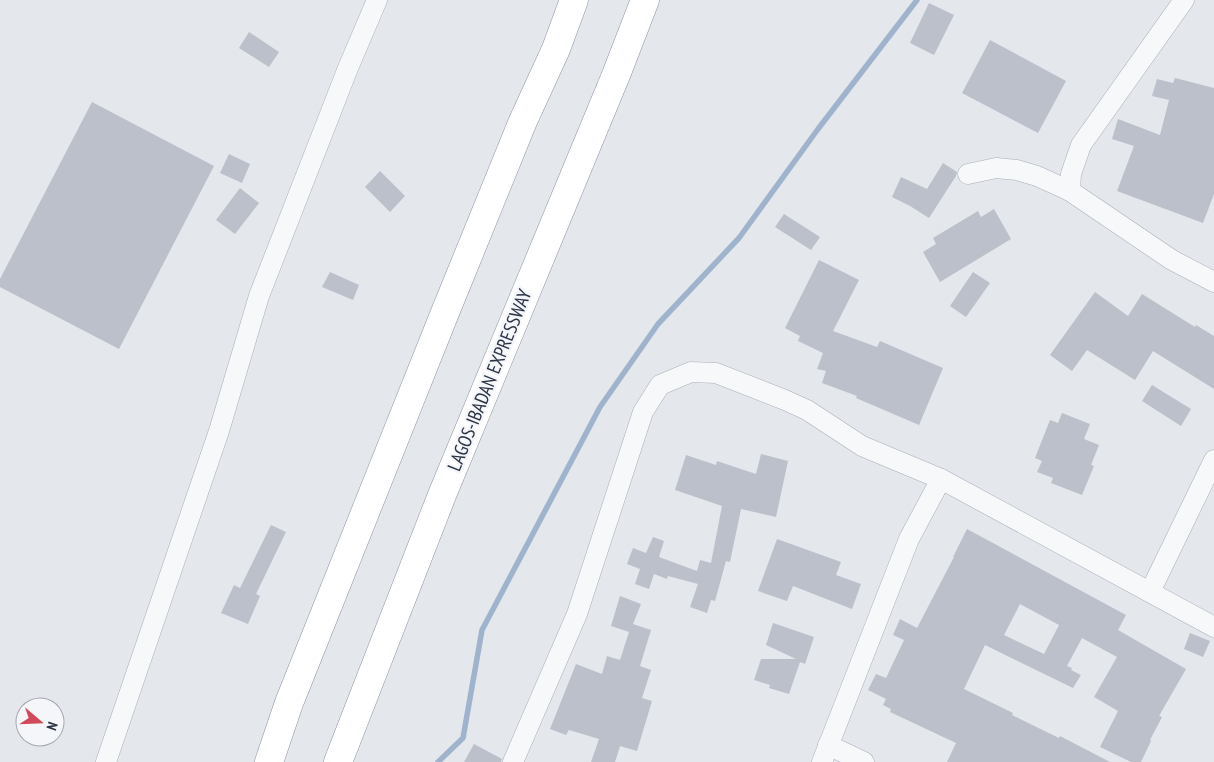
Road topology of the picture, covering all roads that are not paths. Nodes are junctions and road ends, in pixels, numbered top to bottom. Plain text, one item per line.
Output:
1 (376, 0) edge
2 (574, 0) edge
3 (645, 0) edge
4 (1184, 0) edge
5 (968, 174) dead end
6 (1070, 191) junction
7 (1214, 282) edge
8 (1214, 460) edge
9 (941, 479) junction
10 (1150, 592) junction
11 (1214, 627) edge
12 (825, 754) edge
13 (106, 762) edge
14 (269, 762) edge
15 (338, 762) edge
16 (513, 762) edge
17 (864, 762) edge

1 - 13 street
2 - 14 highway
3 - 15 highway, LAGOS-IBADAN EXPRESSWAY
4 - 6 street
5 - 6 street
6 - 7 street
8 - 10 street
9 - 10 street
9 - 12 street
9 - 16 street
10 - 11 street
12 - 17 street

